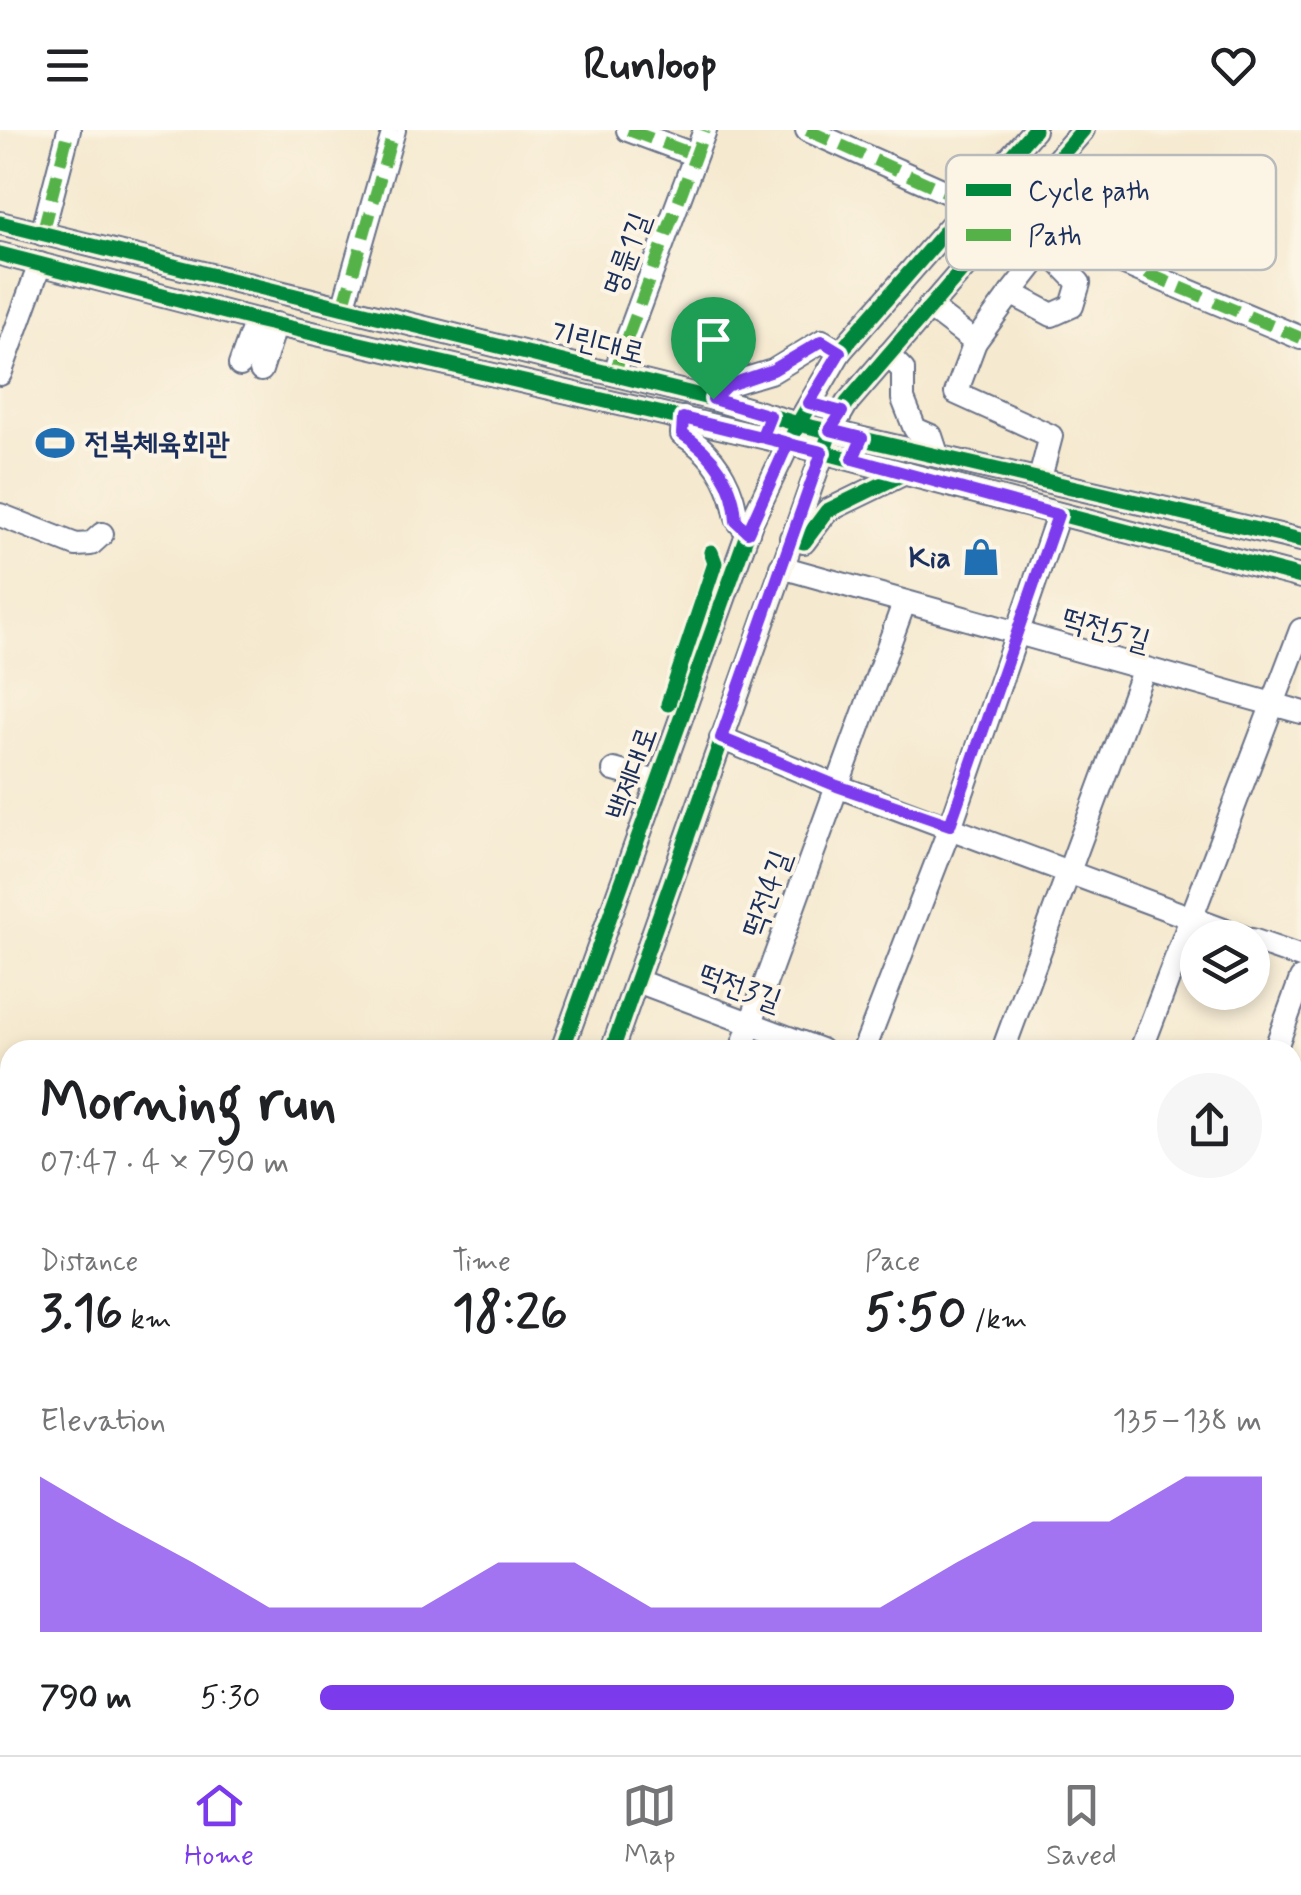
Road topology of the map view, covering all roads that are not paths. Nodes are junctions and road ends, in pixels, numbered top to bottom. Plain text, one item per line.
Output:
1 (69, 130) edge
2 (394, 130) edge
3 (628, 130) edge
4 (705, 130) edge
5 (806, 130) edge
6 (1034, 130) edge
7 (1083, 130) edge
8 (695, 155) junction
9 (1012, 155) edge
10 (1061, 155) edge
11 (946, 191) edge
12 (0, 222) edge
13 (946, 230) edge
14 (42, 234) junction
15 (0, 254) edge
16 (40, 264) junction
17 (961, 270) edge
18 (1030, 270) edge
19 (1070, 270) edge
20 (1125, 270) edge
21 (1011, 293) junction
22 (929, 307) junction
23 (343, 308) junction
24 (266, 322) junction
25 (1301, 338) edge
26 (975, 342) junction
27 (840, 352) junction
28 (888, 356) junction
29 (251, 368) dead end
30 (0, 374) edge
31 (614, 374) junction
32 (713, 399) junction
33 (683, 418) junction
34 (793, 434) junction
35 (826, 441) junction
36 (937, 454) junction
37 (906, 474) junction
38 (1040, 478) junction
39 (0, 515) edge
40 (1058, 515) junction
41 (748, 532) junction
42 (102, 534) dead end
43 (790, 538) junction
44 (1301, 540) edge
45 (782, 566) junction
46 (1301, 577) edge
47 (904, 603) junction
48 (1301, 630) edge
49 (1018, 636) junction
50 (1143, 671) junction
51 (1275, 704) junction
52 (1301, 712) edge
53 (721, 738) junction
54 (614, 770) dead end
55 (657, 782) junction
56 (837, 786) junction
57 (950, 825) junction
58 (1070, 870) junction
59 (1192, 920) joint
60 (1270, 946) edge
61 (1180, 951) edge
62 (1301, 957) edge
63 (1301, 980) edge
64 (637, 982) junction
65 (751, 1023) junction
66 (566, 1040) edge
67 (616, 1040) edge
68 (745, 1040) edge
69 (795, 1040) edge
70 (868, 1040) edge
71 (1007, 1040) edge
72 (1145, 1040) edge
73 (1278, 1040) edge

1 - 14 street
2 - 23 street
3 - 8 street
4 - 8 street, 명륜1길
5 - 11 street
6 - 9 street, 백제대로
7 - 10 street
8 - 31 street, 명륜1길
12 - 14 street, 기린대로
13 - 27 street, 백제대로
14 - 23 street, 기린대로
15 - 16 street, 기린대로
16 - 24 street, 기린대로
16 - 30 street
17 - 22 street
18 - 21 street
19 - 21 street
20 - 25 street
21 - 26 street
22 - 26 street
22 - 28 street
23 - 31 street, 기린대로
24 - 29 street
24 - 33 street, 기린대로
26 - 38 street
27 - 32 street
27 - 34 street, 백제대로
28 - 35 street
28 - 36 street
31 - 32 street, 기린대로
32 - 34 street, 기린대로
33 - 34 street, 기린대로
33 - 41 street
34 - 35 street, 기린대로
34 - 41 street, 백제대로
35 - 36 street, 기린대로
35 - 37 street, 기린대로
35 - 43 street
36 - 38 street, 기린대로
37 - 40 street, 기린대로
37 - 43 street
38 - 44 street, 기린대로
39 - 42 street
40 - 46 street, 기린대로
40 - 49 street
41 - 55 street, 백제대로
43 - 45 street
45 - 47 street, 떡전5길
45 - 53 street
47 - 49 street, 떡전5길
47 - 56 street, 떡전4길
48 - 51 street
49 - 50 street, 떡전5길
49 - 57 street
50 - 51 street, 떡전5길
50 - 58 street
51 - 52 street, 떡전5길
51 - 59 street
53 - 56 street
53 - 64 street
54 - 55 street
55 - 66 street, 백제대로
56 - 57 street
56 - 65 street, 떡전4길
57 - 58 street
57 - 70 street
58 - 59 street
58 - 71 street
60 - 62 street
61 - 72 street
63 - 73 street
64 - 65 street, 떡전3길
64 - 67 street
65 - 68 street, 떡전4길
65 - 69 street, 떡전3길

